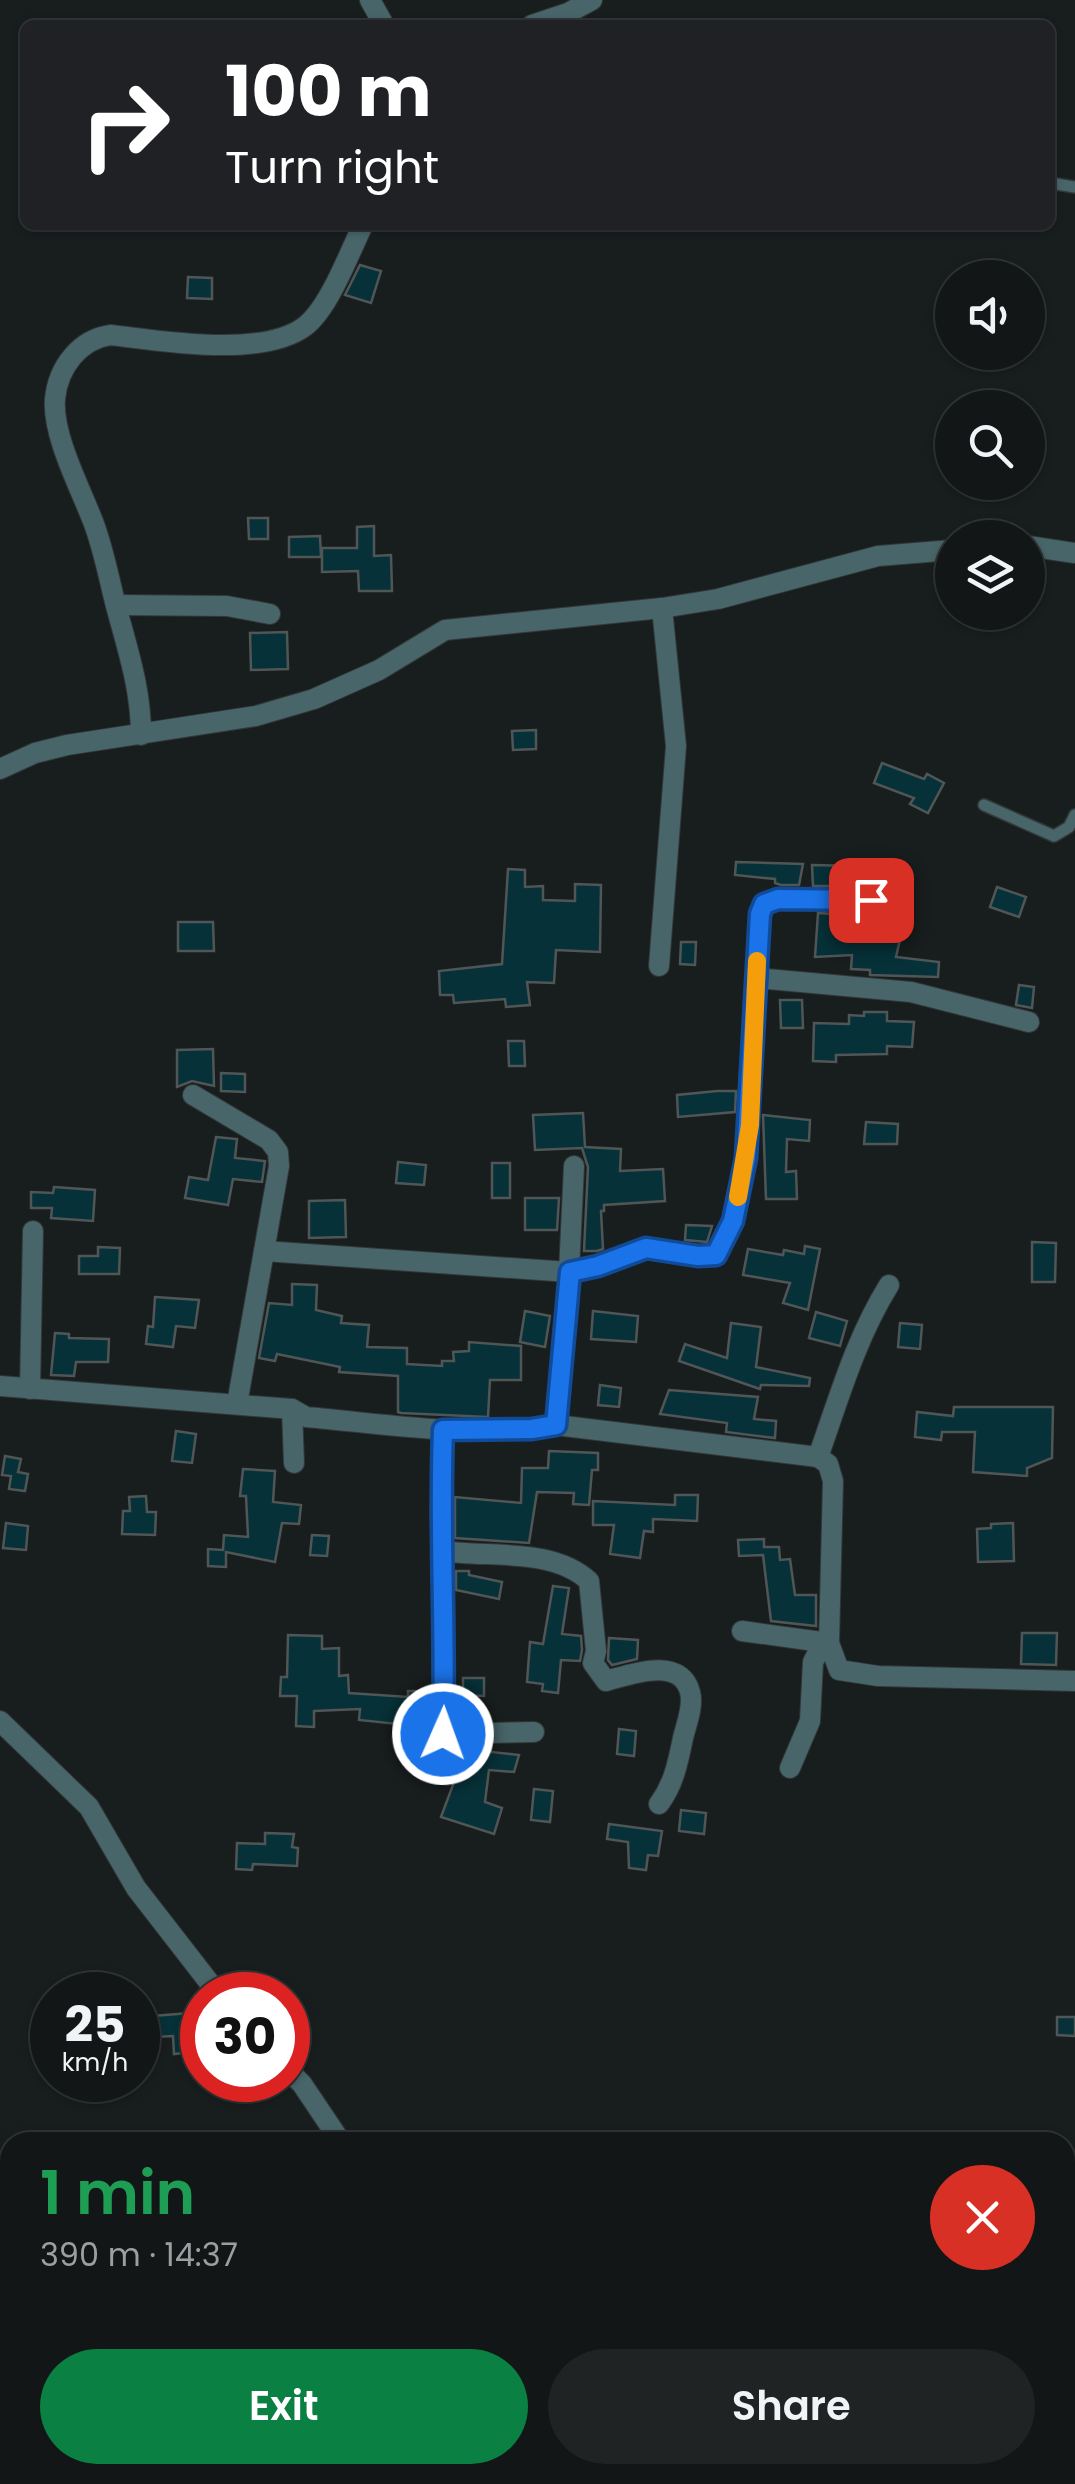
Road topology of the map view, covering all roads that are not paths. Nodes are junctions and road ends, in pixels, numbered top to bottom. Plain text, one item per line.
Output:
1 (592, 0) edge
2 (547, 20) edge
3 (361, 230) edge
4 (1045, 549) edge
5 (935, 551) edge
6 (1075, 554) edge
7 (116, 604) junction
8 (662, 608) junction
9 (270, 614) dead end
10 (141, 735) junction
11 (0, 769) edge
12 (984, 805) dead end
13 (1075, 815) edge
14 (902, 900) dead end
15 (659, 966) dead end
16 (756, 978) junction
17 (1029, 1022) dead end
18 (193, 1095) dead end
19 (574, 1166) dead end
20 (33, 1232) dead end
21 (264, 1251) junction
22 (570, 1272) junction
23 (890, 1285) dead end
24 (0, 1386) edge
25 (30, 1389) junction
26 (237, 1404) junction
27 (292, 1409) junction
28 (556, 1425) junction
29 (443, 1430) junction
30 (818, 1456) junction
31 (294, 1463) dead end
32 (442, 1551) junction
33 (742, 1631) dead end
34 (827, 1642) junction
35 (1075, 1680) edge
36 (0, 1721) edge
37 (534, 1732) dead end
38 (790, 1768) dead end
39 (659, 1804) dead end
40 (201, 1972) edge
41 (310, 2096) edge
42 (334, 2132) edge

1 - 2 street
3 - 7 street
4 - 6 street
5 - 8 street
7 - 9 street
7 - 10 street
8 - 10 street
8 - 15 street
10 - 11 street
12 - 13 lane
14 - 16 street
16 - 17 street
16 - 22 street
18 - 21 street
19 - 22 street
20 - 25 street
21 - 22 street
21 - 26 street
22 - 28 street
23 - 30 street
24 - 25 street
25 - 26 street
26 - 27 street
27 - 29 street
27 - 31 street
28 - 29 street
28 - 30 street
29 - 32 street
30 - 34 street
32 - 37 street
32 - 39 street
33 - 34 street
34 - 35 street
34 - 38 street
36 - 40 street
41 - 42 street

